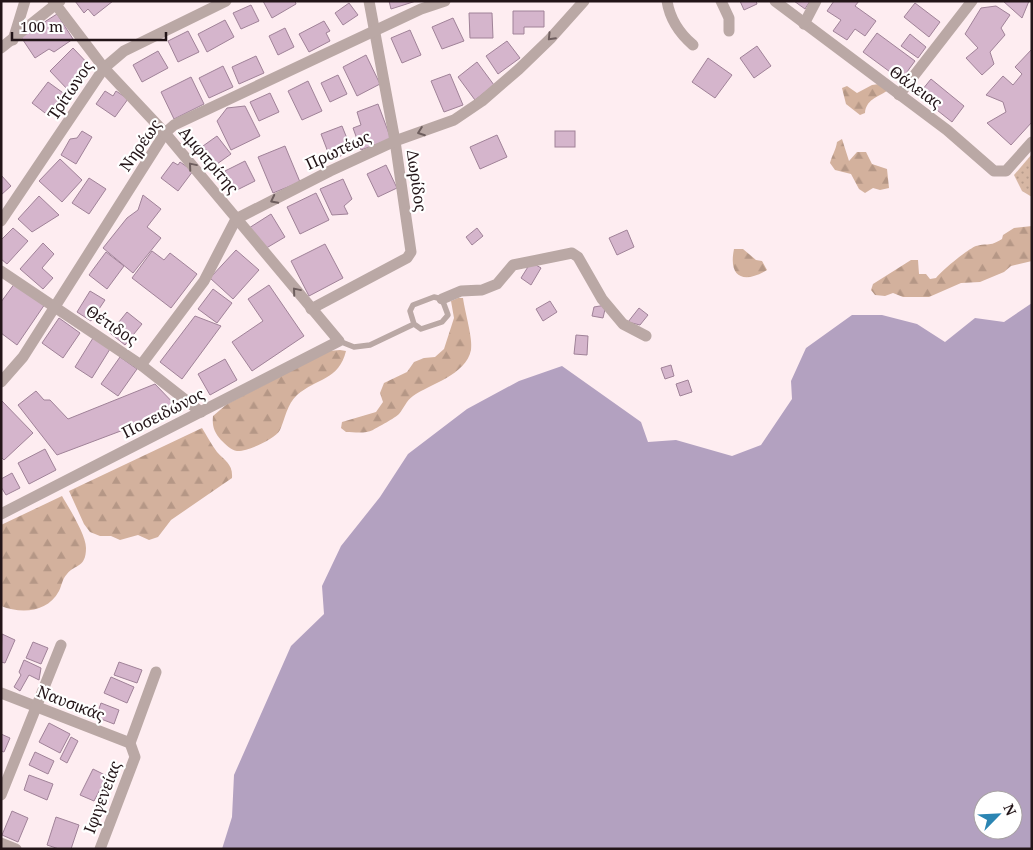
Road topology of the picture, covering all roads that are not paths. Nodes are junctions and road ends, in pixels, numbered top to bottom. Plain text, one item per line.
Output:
1 (25, 1) edge
2 (226, 1) edge
3 (369, 1) edge
4 (445, 1) edge
5 (584, 1) edge
6 (667, 1) edge
7 (721, 1) edge
8 (776, 1) edge
9 (816, 1) edge
10 (972, 1) edge
11 (56, 2) edge
12 (804, 24) junction
13 (729, 31) dead end
14 (375, 32) junction
15 (13, 40) junction
16 (693, 45) dead end
17 (1, 48) edge
18 (104, 68) junction
19 (899, 95) junction
20 (165, 133) junction
21 (396, 141) junction
22 (1032, 142) edge
23 (236, 219) junction
24 (1, 221) edge
25 (1, 271) edge
26 (442, 299) junction
27 (54, 306) junction
28 (311, 309) junction
29 (414, 324) junction
30 (646, 336) dead end
31 (339, 341) junction
32 (141, 364) junction
33 (1, 382) edge
34 (201, 412) junction
35 (1, 514) edge
36 (61, 646) dead end
37 (156, 672) dead end
38 (1, 693) edge
39 (37, 708) junction
40 (130, 743) junction
41 (1, 795) edge
42 (1, 843) edge
43 (16, 849) edge
44 (100, 849) edge

1 - 15 street
2 - 18 street, Τρίτωνος
3 - 14 street, Δωρίδος
4 - 14 street, Νηρέως
5 -> 21 street, Πρωτέως
6 - 16 street
7 - 13 street
8 - 12 street, Θάλειας
9 - 12 street
10 - 19 street
11 - 15 street
11 - 18 street, Αμφιτρίτης
12 - 19 street, Θάλειας
14 - 20 street, Νηρέως
14 - 21 street, Δωρίδος
15 - 17 street
18 - 20 street, Αμφιτρίτης
18 - 24 street, Τρίτωνος
19 - 22 street, Θάλειας
23 -> 20 street, Αμφιτρίτης
20 - 27 street, Νηρέως
21 -> 23 street, Πρωτέως
21 - 28 street, Δωρίδος
28 -> 23 street, Αμφιτρίτης
23 - 32 street
25 - 27 street, Θέτιδος
26 - 29 lane
26 - 29 lane
26 - 30 street
27 - 32 street, Θέτιδος
27 - 33 street, Νηρέως
28 - 31 street, Αμφιτρίτης
29 - 31 lane
31 - 34 street, Ποσειδώνος
32 - 34 street, Θέτιδος
34 - 35 street, Ποσειδώνος
36 - 39 street
37 - 40 street, Ιφιγενείας
38 - 39 street, Ναυσικάς
39 - 40 street, Ναυσικάς
39 - 41 street
40 - 44 street, Ιφιγενείας
42 - 43 street

